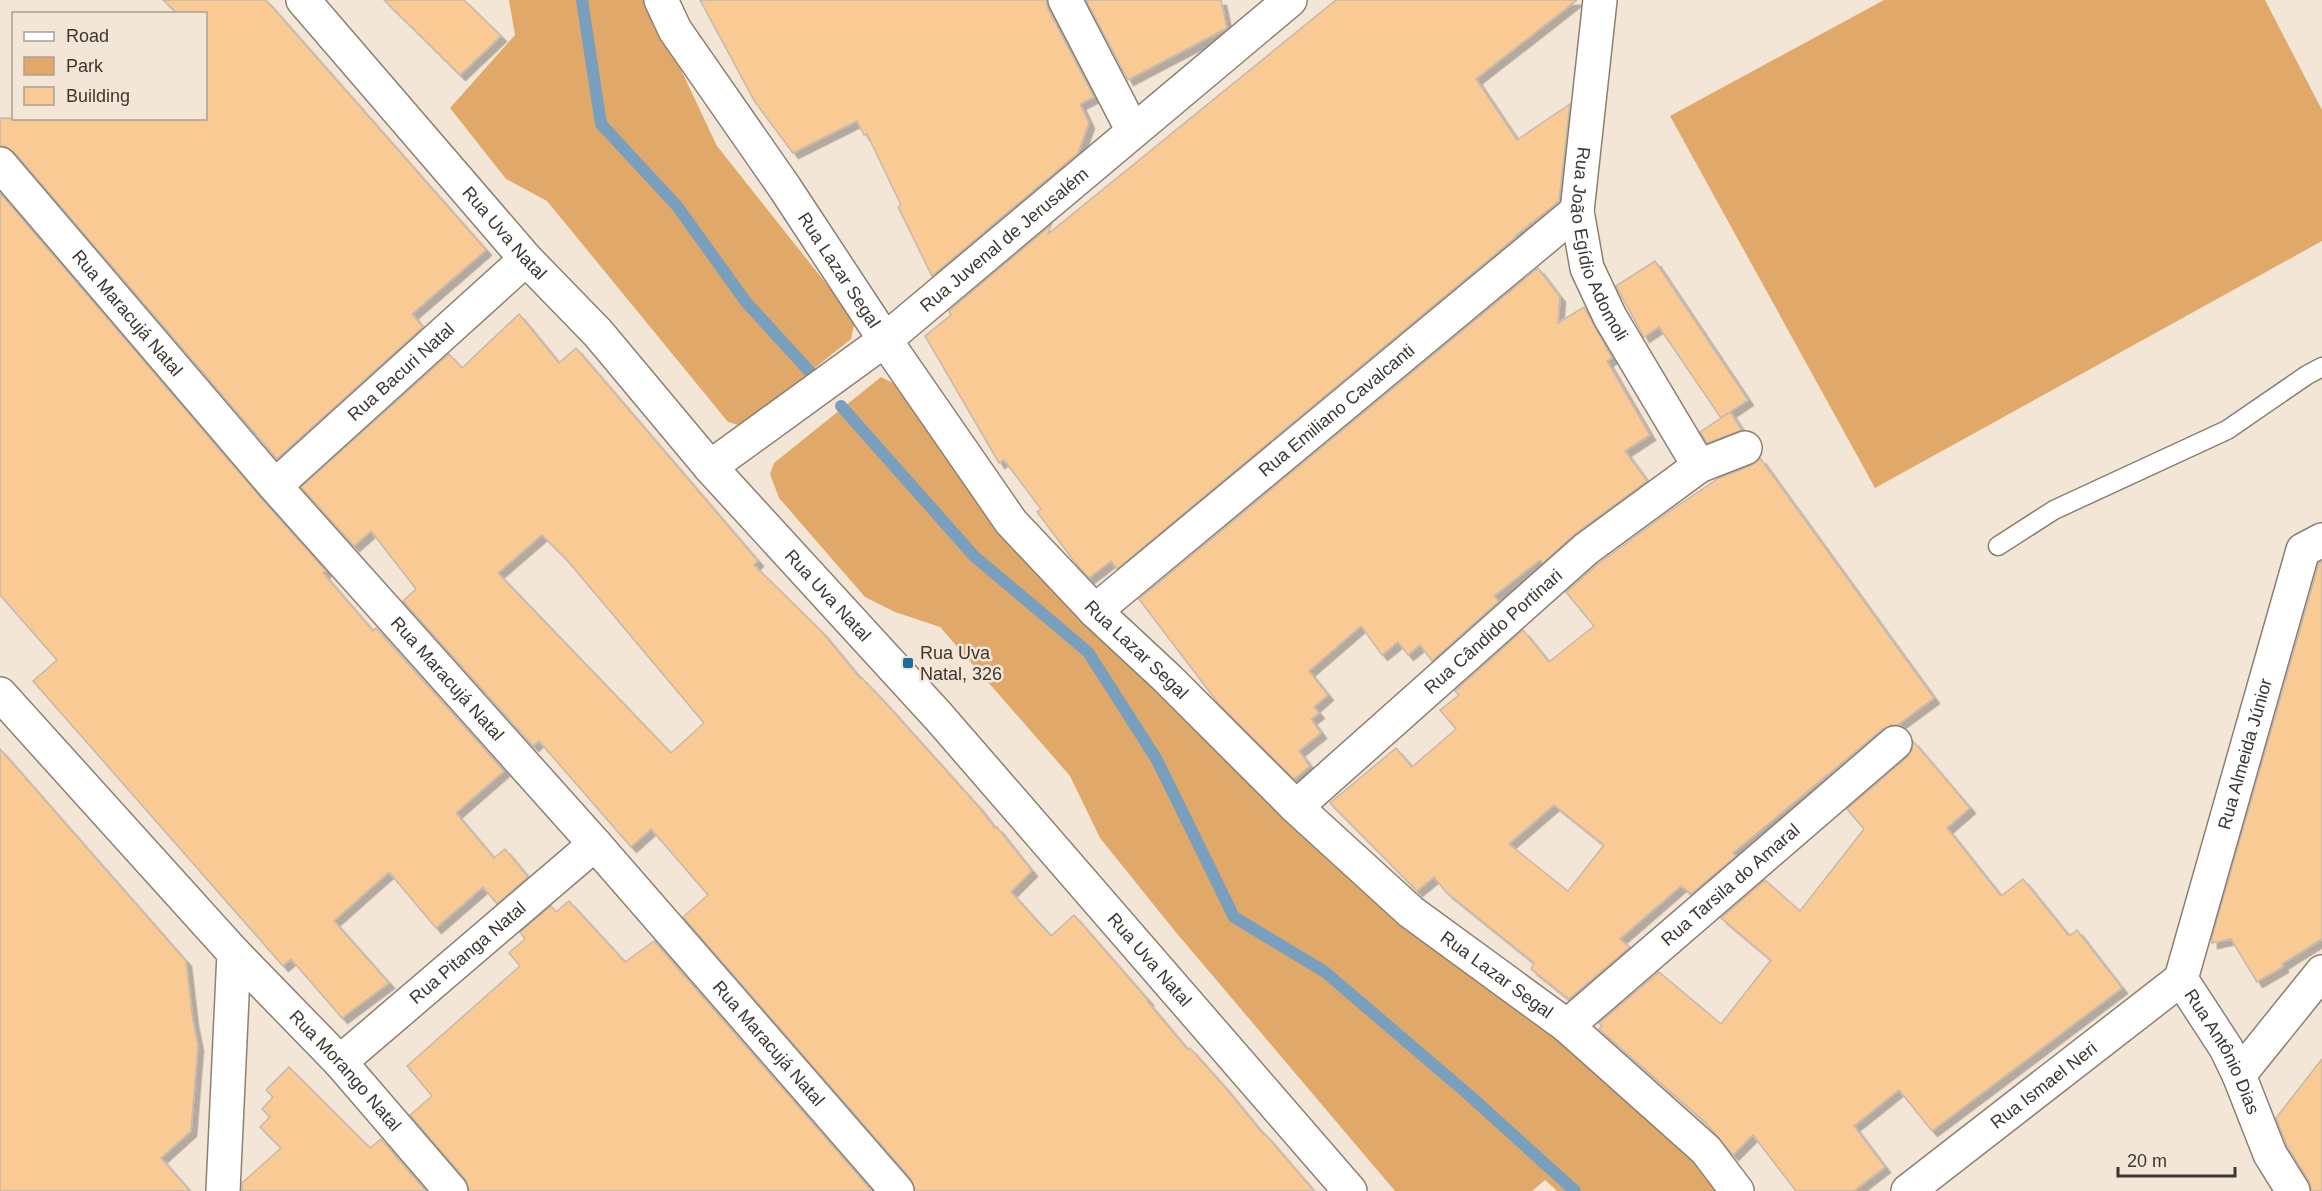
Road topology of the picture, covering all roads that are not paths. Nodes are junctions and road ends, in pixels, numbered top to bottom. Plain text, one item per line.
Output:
1 (303, 0) edge
2 (662, 0) edge
3 (1065, 0) edge
4 (1290, 0) edge
5 (1626, 0) edge
6 (1599, 10) edge
7 (1260, 11) edge
8 (1133, 131) junction
9 (0, 164) edge
10 (1577, 211) junction
11 (526, 259) junction
12 (872, 348) junction
13 (2322, 367) edge
14 (1745, 448) dead end
15 (715, 463) junction
16 (1699, 466) junction
17 (275, 486) junction
18 (2322, 540) edge
19 (1998, 546) dead end
20 (1095, 611) junction
21 (0, 694) edge
22 (1895, 744) dead end
23 (1296, 807) junction
24 (596, 844) junction
25 (234, 953) junction
26 (2322, 972) edge
27 (2181, 979) junction
28 (1567, 1026) junction
29 (340, 1062) junction
30 (2239, 1075) junction
31 (223, 1191) edge
32 (451, 1191) edge
33 (897, 1191) edge
34 (1350, 1191) edge
35 (1737, 1191) edge
36 (1908, 1191) edge
37 (2293, 1191) edge

1 - 11 street, Rua Uva Natal
2 - 12 street, Rua Lazar Segal
3 - 8 street
4 - 7 street, Rua Juvenal de Jerusalém
5 - 6 street
6 - 10 street, Rua João Egídio Adomoli
7 - 8 street, Rua Juvenal de Jerusalém
8 - 12 street, Rua Juvenal de Jerusalém
9 - 17 street, Rua Maracujá Natal
10 - 16 street, Rua João Egídio Adomoli
10 - 20 street, Rua Emiliano Cavalcanti
11 - 15 street, Rua Uva Natal
11 - 17 street, Rua Bacuri Natal
12 - 15 street, Rua Juvenal de Jerusalém
12 - 20 street, Rua Lazar Segal
13 - 19 lane
14 - 16 street, Rua Cândido Portinari
15 - 34 street, Rua Uva Natal
16 - 23 street, Rua Cândido Portinari
17 - 24 street, Rua Maracujá Natal
18 - 27 street, Rua Almeida Júnior
20 - 23 street, Rua Lazar Segal
21 - 25 street, Rua Morango Natal
22 - 28 street, Rua Tarsila do Amaral
23 - 28 street, Rua Lazar Segal
24 - 29 street, Rua Pitanga Natal
24 - 33 street, Rua Maracujá Natal
25 - 29 street, Rua Morango Natal
25 - 31 street
26 - 30 street
27 - 30 street, Rua Antônio Dias
27 - 36 street, Rua Ismael Neri
28 - 35 street, Rua Lazar Segal
29 - 32 street, Rua Morango Natal
30 - 37 street, Rua Antônio Dias

